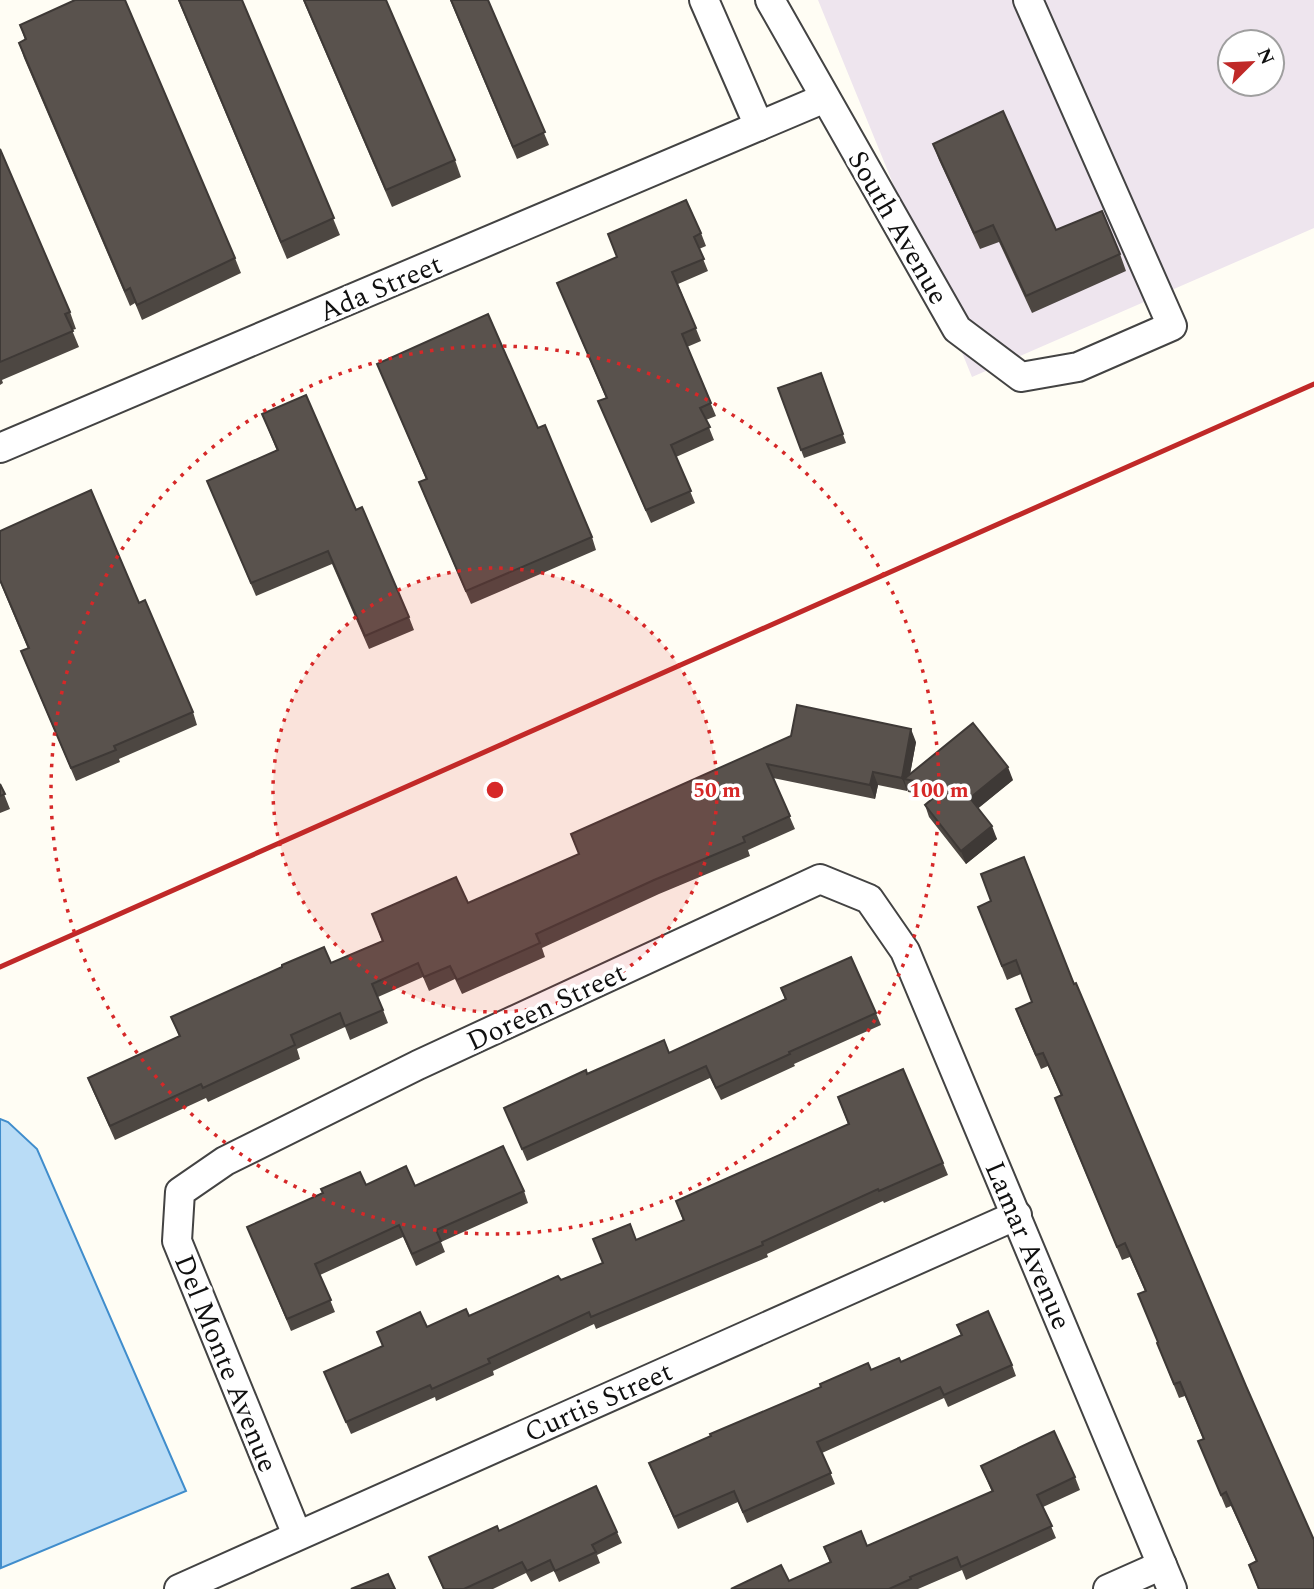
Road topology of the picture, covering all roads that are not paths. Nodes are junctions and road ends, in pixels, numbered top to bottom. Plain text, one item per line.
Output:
1 (704, 0) edge
2 (770, 0) edge
3 (1028, 0) edge
4 (825, 98) junction
5 (759, 126) junction
6 (0, 448) edge
7 (875, 908) joint
8 (217, 1166) joint
9 (1017, 1215) junction
10 (297, 1535) junction
11 (1167, 1577) edge
12 (180, 1589) edge
13 (1108, 1589) edge

1 - 5 street
2 - 4 street, South Avenue
3 - 4 street, South Avenue
4 - 5 street
5 - 6 street, Ada Street
7 - 8 street, Doreen Street
7 - 9 street, Lamar Avenue
8 - 10 street, Del Monte Avenue
9 - 10 street, Curtis Street
9 - 11 street, Lamar Avenue
10 - 12 street, Curtis Street
11 - 13 street

